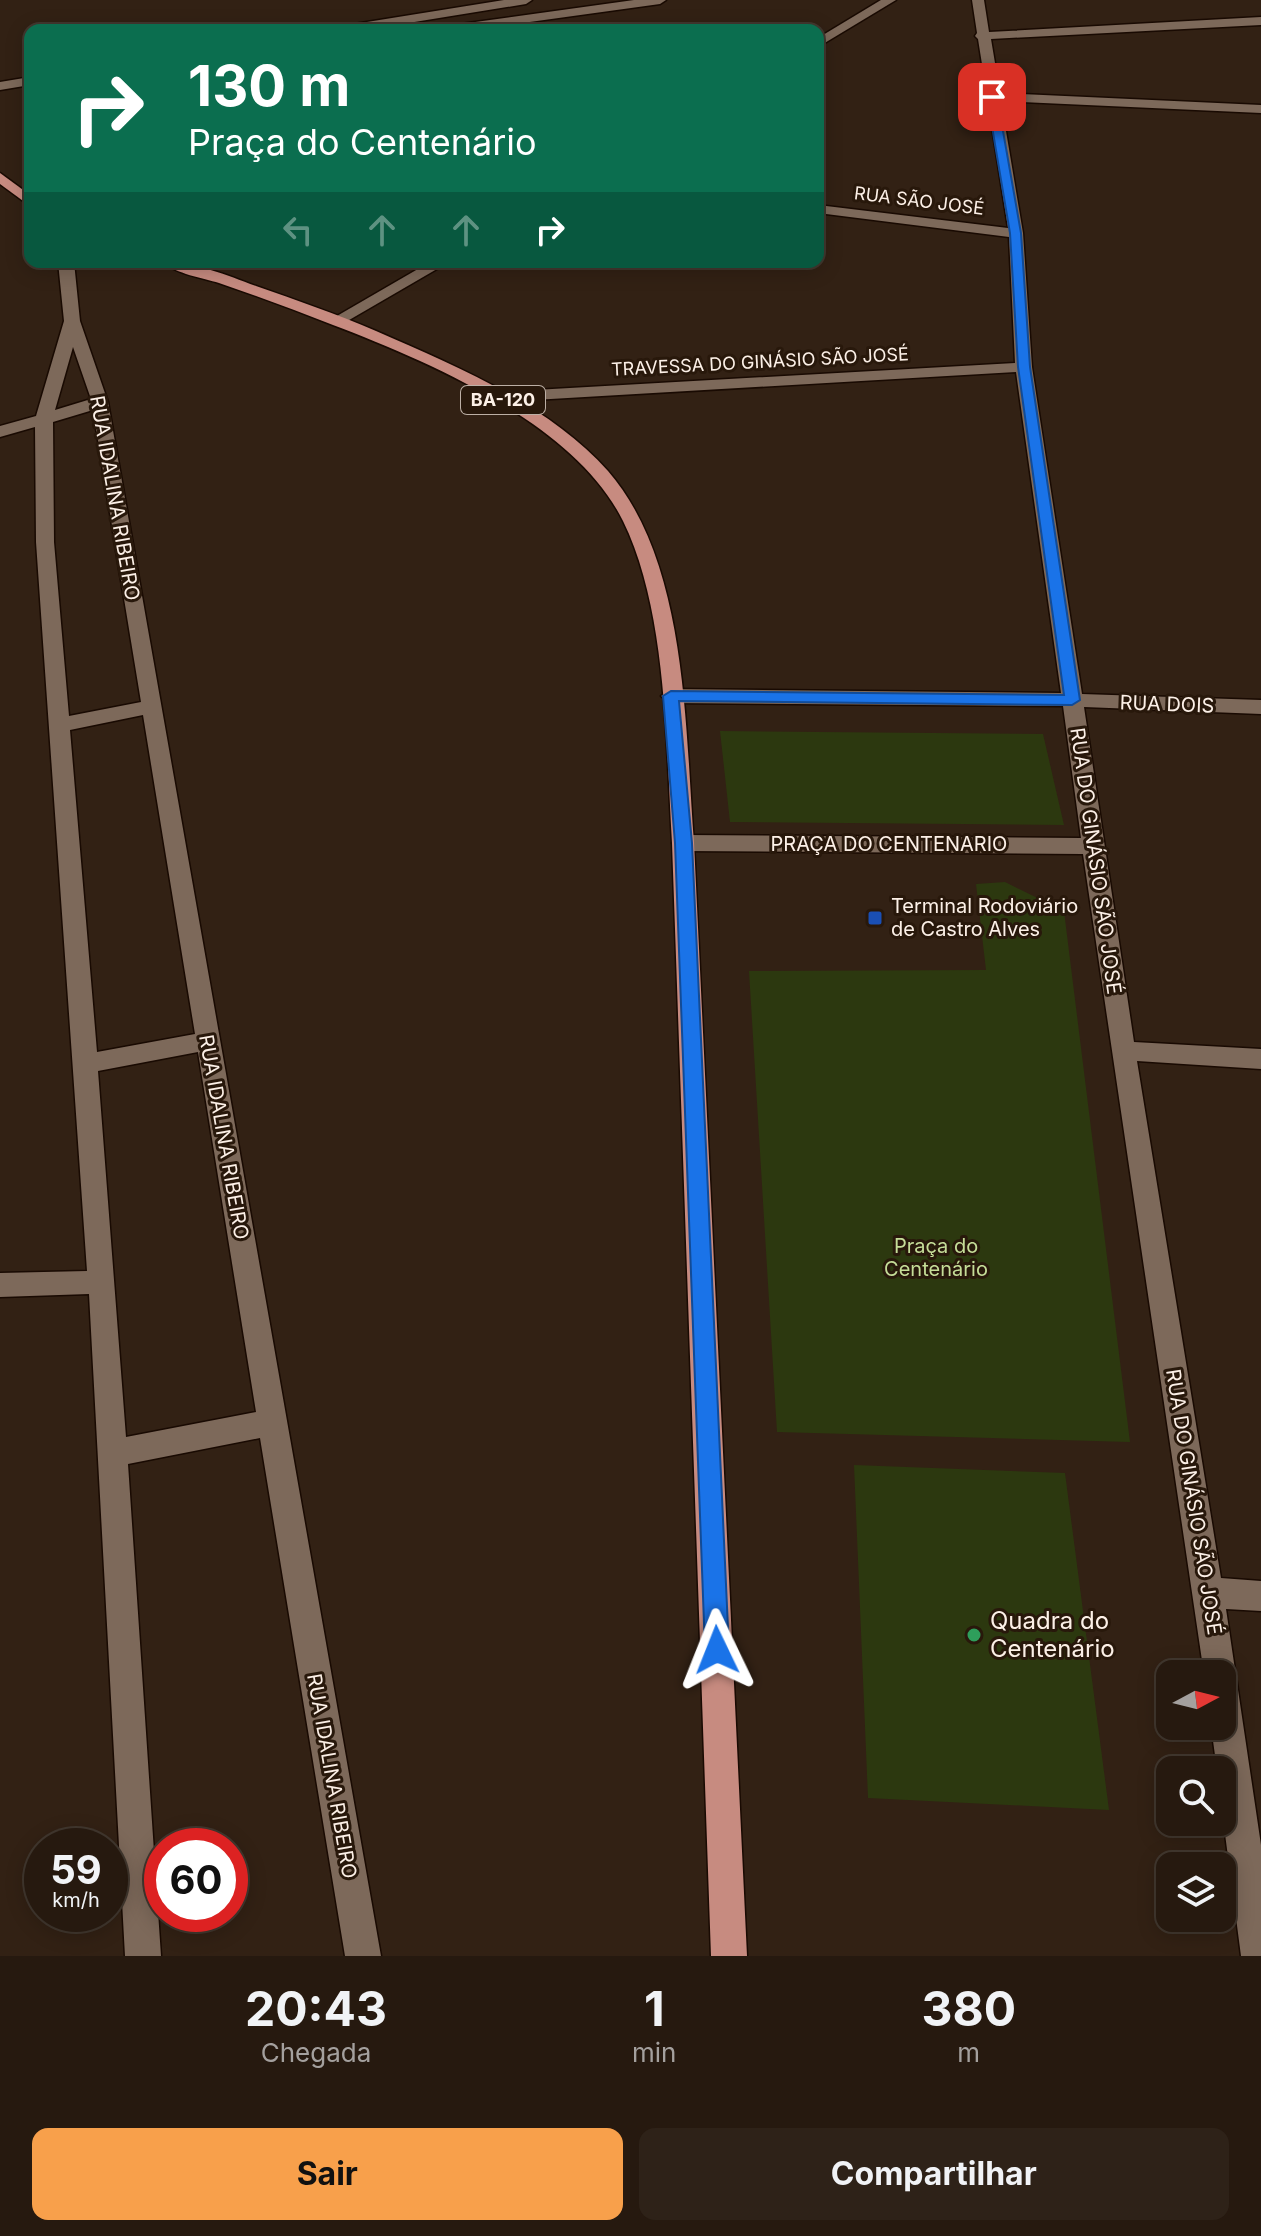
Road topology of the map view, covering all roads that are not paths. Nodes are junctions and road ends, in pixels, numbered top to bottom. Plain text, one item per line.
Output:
1 (526, 0) edge
2 (660, 0) edge
3 (890, 0) edge
4 (978, 0) edge
5 (1261, 21) edge
6 (379, 24) edge
7 (489, 24) edge
8 (981, 36) junction
9 (824, 39) edge
10 (24, 82) edge
11 (0, 86) edge
12 (24, 92) edge
13 (0, 95) edge
14 (992, 97) junction
15 (1261, 109) edge
16 (0, 177) edge
17 (24, 197) edge
18 (824, 210) edge
19 (1016, 233) junction
20 (67, 268) edge
21 (188, 268) edge
22 (430, 268) edge
23 (338, 320) junction
24 (72, 321) junction
25 (1024, 367) junction
26 (499, 397) junction
27 (100, 402) junction
28 (44, 418) junction
29 (0, 432) edge
30 (671, 696) junction
31 (1072, 700) junction
32 (151, 707) junction
33 (1261, 707) edge
34 (59, 725) junction
35 (683, 843) junction
36 (1094, 846) junction
37 (207, 1041) junction
38 (1123, 1051) junction
39 (1261, 1059) edge
40 (85, 1064) junction
41 (102, 1282) junction
42 (1, 1286) edge
43 (272, 1422) junction
44 (113, 1453) junction
45 (1209, 1592) junction
46 (1261, 1596) edge
47 (1218, 1660) edge
48 (1229, 1740) edge
49 (143, 1956) edge
50 (363, 1956) edge
51 (729, 1956) edge
52 (1259, 1956) edge

1 - 6 street
2 - 7 street
3 - 9 street
4 - 8 street, RUA DO GINÁSIO SÃO JOSÉ
5 - 8 street
8 - 14 street, RUA DO GINÁSIO SÃO JOSÉ
10 - 11 street
12 - 13 street
14 - 15 street
14 - 19 street, RUA DO GINÁSIO SÃO JOSÉ
16 - 17 main road
18 - 19 street, RUA SÃO JOSÉ
19 - 25 street, RUA DO GINÁSIO SÃO JOSÉ
20 - 24 street, RUA IDALINA RIBEIRO
21 - 23 main road, BA-120
22 - 23 street
23 - 26 main road, BA-120
24 - 27 street, RUA IDALINA RIBEIRO
24 - 28 street, RUA IDALINA RIBEIRO
25 - 26 street, TRAVESSA DO GINÁSIO SÃO JOSÉ
25 - 31 street, RUA DO GINÁSIO SÃO JOSÉ
26 - 30 main road, BA-120
27 - 28 street
27 - 32 street, RUA IDALINA RIBEIRO
28 - 29 street
28 - 34 street, RUA IDALINA RIBEIRO
30 - 31 street
30 - 35 main road, BA-120
31 - 33 street, RUA DOIS
31 - 36 street, RUA DO GINÁSIO SÃO JOSÉ
32 - 34 street
32 - 37 street, RUA IDALINA RIBEIRO
34 - 40 street, RUA IDALINA RIBEIRO
35 - 36 street, PRAÇA DO CENTENARIO
35 - 51 main road, BA-120
36 - 38 street, RUA DO GINÁSIO SÃO JOSÉ
37 - 40 street
37 - 43 street, RUA IDALINA RIBEIRO
38 - 39 street
38 - 45 street, RUA DO GINÁSIO SÃO JOSÉ
40 - 41 street, RUA IDALINA RIBEIRO
41 - 42 street
41 - 44 street, RUA IDALINA RIBEIRO
43 - 44 street
43 - 50 street, RUA IDALINA RIBEIRO
44 - 49 street, RUA IDALINA RIBEIRO
45 - 46 street
45 - 47 street, RUA DO GINÁSIO SÃO JOSÉ
48 - 52 street

